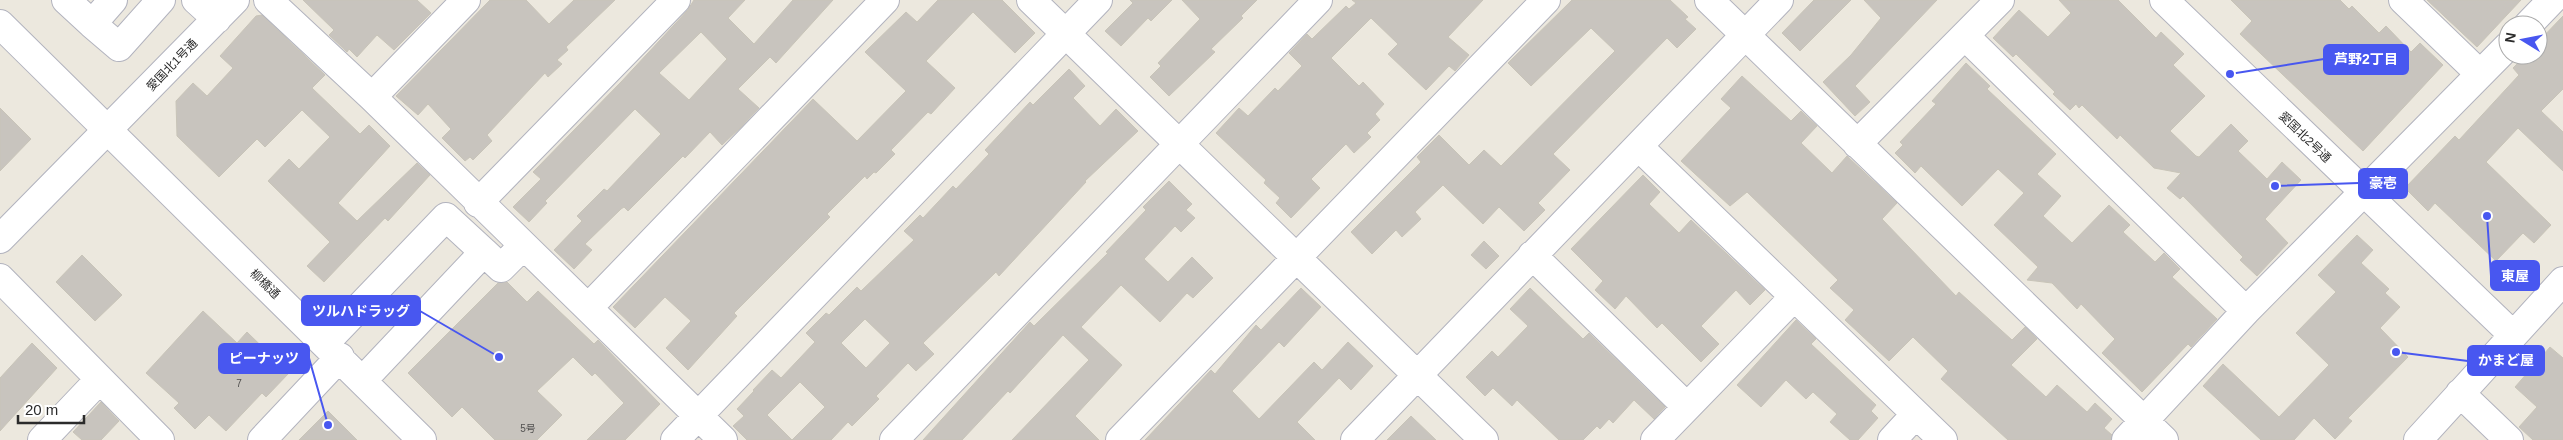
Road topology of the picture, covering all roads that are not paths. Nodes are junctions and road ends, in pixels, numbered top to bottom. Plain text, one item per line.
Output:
1 (66, 0) edge
2 (114, 0) edge
3 (161, 0) edge
4 (196, 0) edge
5 (268, 0) edge
6 (466, 0) edge
7 (676, 0) edge
8 (885, 0) edge
9 (1031, 0) edge
10 (1098, 0) edge
11 (1318, 0) edge
12 (1546, 0) edge
13 (1709, 0) edge
14 (1779, 0) edge
15 (2000, 0) edge
16 (2164, 0) edge
17 (2403, 0) edge
18 (2552, 0) edge
19 (226, 10) edge
20 (2538, 15) edge
21 (0, 24) edge
22 (92, 24) junction
23 (1065, 32) junction
24 (1746, 35) junction
25 (1965, 36) junction
26 (2498, 56) edge
27 (2480, 74) junction
28 (372, 96) junction
29 (108, 130) junction
30 (1179, 144) junction
31 (1857, 144) junction
32 (1639, 147) junction
33 (2363, 193) junction
34 (478, 203) junction
35 (0, 239) edge
36 (523, 246) junction
37 (484, 252) junction
38 (1532, 255) junction
39 (1296, 257) junction
40 (0, 278) edge
41 (2559, 293) edge
42 (1794, 297) junction
43 (588, 308) junction
44 (2246, 312) junction
45 (2513, 335) junction
46 (333, 350) junction
47 (1418, 374) junction
48 (99, 380) junction
49 (363, 380) junction
50 (2460, 393) junction
51 (1687, 407) junction
52 (1916, 414) junction
53 (698, 416) junction
54 (2135, 431) edge
55 (42, 440) edge
56 (160, 440) edge
57 (262, 440) edge
58 (421, 440) edge
59 (674, 440) edge
60 (722, 440) edge
61 (894, 440) edge
62 (1120, 440) edge
63 (1355, 440) edge
64 (1484, 440) edge
65 (1656, 440) edge
66 (1892, 440) edge
67 (1943, 440) edge
68 (2164, 440) edge
69 (2418, 440) edge
70 (2509, 440) edge

1 - 22 street
2 - 22 street
3 - 22 street
4 - 19 street
5 - 28 street
6 - 28 street
7 - 34 street
8 - 43 street
9 - 23 street
10 - 23 street
11 - 30 street
12 - 39 street
13 - 24 street
14 - 24 street
15 - 25 street
16 - 33 street, 愛国北2号通
17 - 27 street
18 - 20 street
19 - 29 street, 愛国北1号通
21 - 29 street, 柳橋通
23 - 30 street
23 - 53 street
24 - 31 street
24 - 32 street
25 - 31 street
25 - 44 street
26 - 27 street
27 - 33 street
28 - 34 street
29 - 35 street, 愛国北1号通
29 - 46 street, 柳橋通
30 - 39 street
30 - 61 street
31 - 54 street
32 - 38 street
32 - 42 street
33 - 44 street
33 - 45 street, 愛国北2号通
34 - 36 street
36 - 37 street
36 - 43 street
37 - 46 street
37 - 49 street
38 - 47 street
38 - 51 street
39 - 47 street
39 - 62 street
40 - 48 street
41 - 45 street
42 - 51 street
42 - 52 street
43 - 53 street
44 - 54 street
45 - 50 street
46 - 49 street, 柳橋通
46 - 57 street
47 - 63 street
47 - 64 street
48 - 55 street
48 - 56 street
49 - 58 street, 柳橋通
50 - 69 street
50 - 70 street
51 - 65 street
52 - 66 street
52 - 67 street
53 - 59 street
53 - 60 street
54 - 68 street

